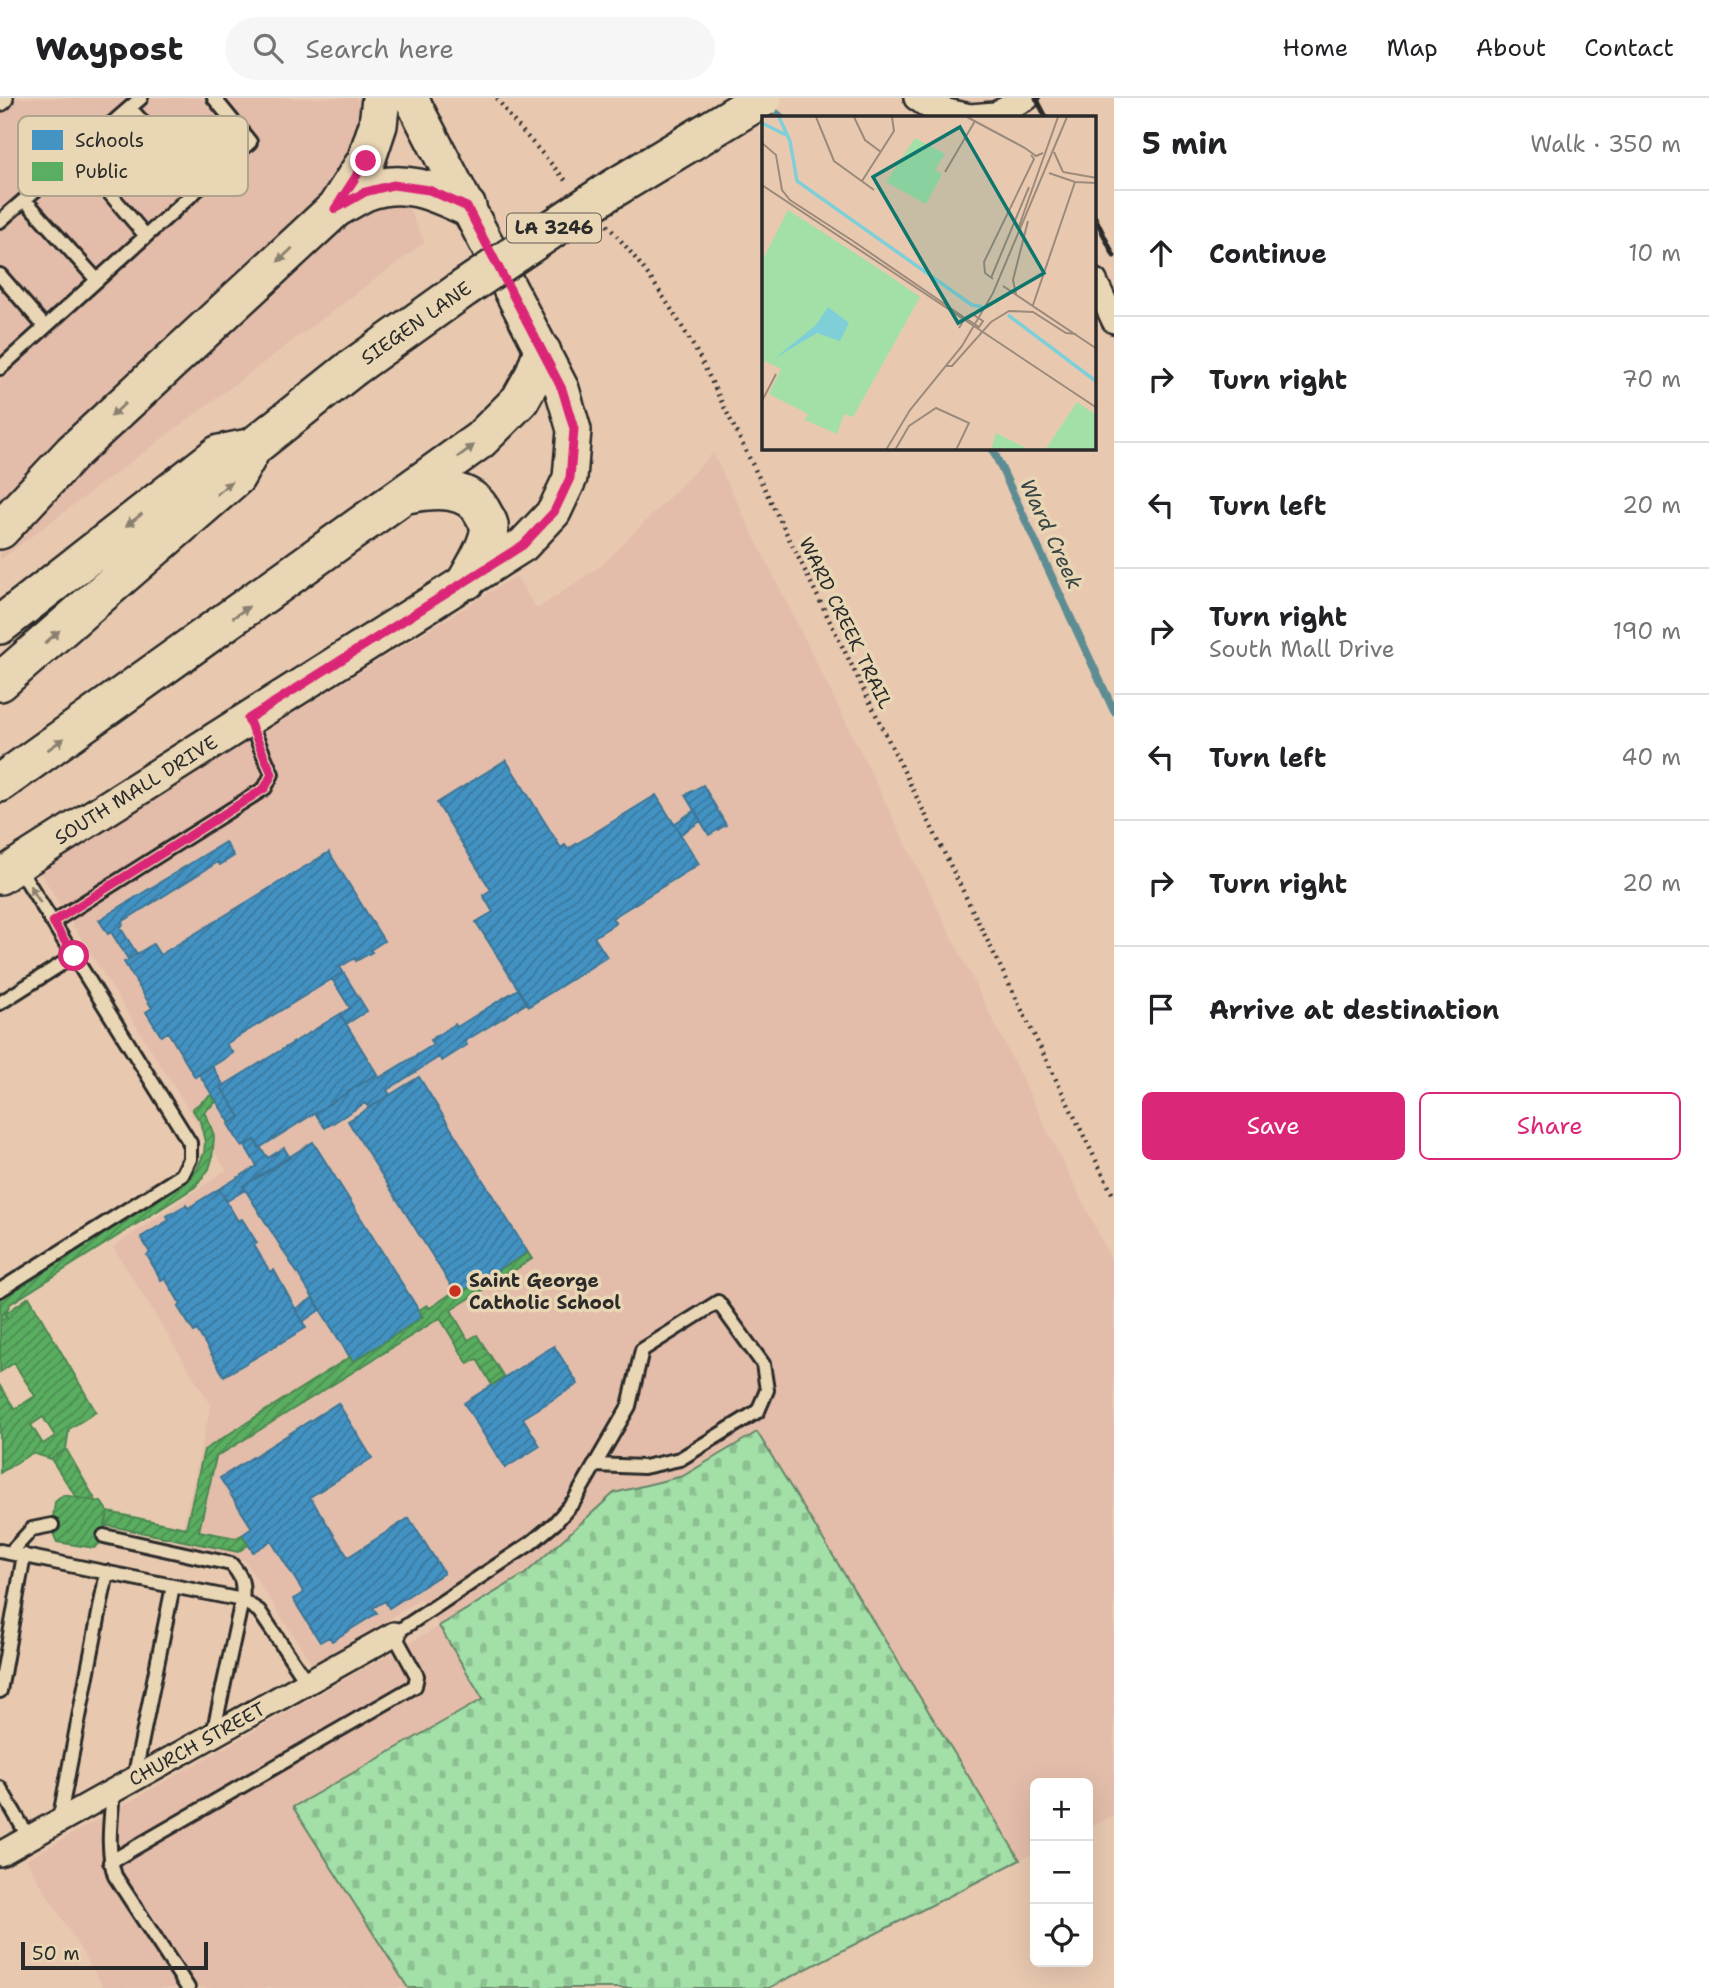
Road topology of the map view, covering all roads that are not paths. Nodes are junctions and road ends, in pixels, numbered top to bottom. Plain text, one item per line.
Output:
1 (141, 98) edge
2 (214, 98) edge
3 (381, 98) edge
4 (411, 98) edge
5 (764, 98) edge
6 (916, 98) edge
7 (1015, 105) edge
8 (130, 108) junction
9 (121, 116) edge
10 (137, 116) edge
11 (229, 116) edge
12 (30, 196) edge
13 (112, 196) edge
14 (190, 196) edge
15 (25, 200) junction
16 (467, 207) junction
17 (335, 209) junction
18 (0, 222) edge
19 (146, 236) junction
20 (0, 275) edge
21 (97, 280) junction
22 (1096, 283) edge
23 (1114, 321) edge
24 (45, 327) junction
25 (542, 352) junction
26 (0, 368) edge
27 (253, 447) junction
28 (407, 494) junction
29 (0, 530) edge
30 (467, 580) junction
31 (0, 625) edge
32 (0, 682) edge
33 (248, 719) junction
34 (0, 783) edge
35 (9, 871) edge
36 (53, 922) junction
37 (74, 956) junction
38 (0, 1003) edge
39 (0, 1290) edge
40 (595, 1465) junction
41 (52, 1525) dead end
42 (104, 1536) dead end
43 (5, 1552) edge
44 (24, 1555) junction
45 (107, 1573) junction
46 (173, 1586) junction
47 (242, 1600) junction
48 (394, 1634) junction
49 (307, 1682) junction
50 (0, 1691) edge
51 (213, 1735) junction
52 (134, 1779) junction
53 (0, 1788) edge
54 (113, 1791) junction
55 (59, 1821) junction
56 (29, 1838) junction
57 (0, 1854) edge
58 (110, 1862) junction
59 (188, 1988) edge

1 - 8 lane
2 - 11 lane
3 - 17 main road
4 - 16 street, SOUTH MALL DRIVE
5 - 27 main road, SIEGEN LANE / LA 3246, bridge
6 - 7 street
8 - 9 lane
8 - 10 lane
12 - 15 lane
13 - 19 lane
14 - 19 lane
15 - 18 lane
15 - 21 lane
16 - 17 main road
16 - 25 street, SOUTH MALL DRIVE
17 -> 29 main road
19 - 21 lane
20 - 24 lane
21 - 24 lane
22 - 23 street
24 - 26 lane
28 -> 25 main road
25 - 30 street, SOUTH MALL DRIVE
27 -> 31 main road, SIEGEN LANE / LA 3246
32 -> 27 main road, SIEGEN LANE / LA 3246
28 - 30 main road
34 -> 28 main road
30 - 33 street, SOUTH MALL DRIVE
33 - 35 street, SOUTH MALL DRIVE
33 - 36 lane
36 -> 35 lane
36 - 37 lane
37 - 38 lane
37 - 39 lane
40 - 40 lane
40 - 48 lane
41 - 43 lane
42 - 47 lane
43 - 44 lane
44 - 45 lane
44 - 50 lane
45 - 46 lane
45 - 55 lane
46 - 47 lane
46 - 52 lane
47 - 49 lane
47 - 51 lane
48 - 49 street, CHURCH STREET
48 - 58 lane
49 - 51 street, CHURCH STREET
51 - 52 street, CHURCH STREET
52 - 54 street, CHURCH STREET
53 - 56 lane
54 - 55 street, CHURCH STREET
54 - 58 lane
55 - 56 street, CHURCH STREET
56 - 57 street, CHURCH STREET
58 - 59 lane

